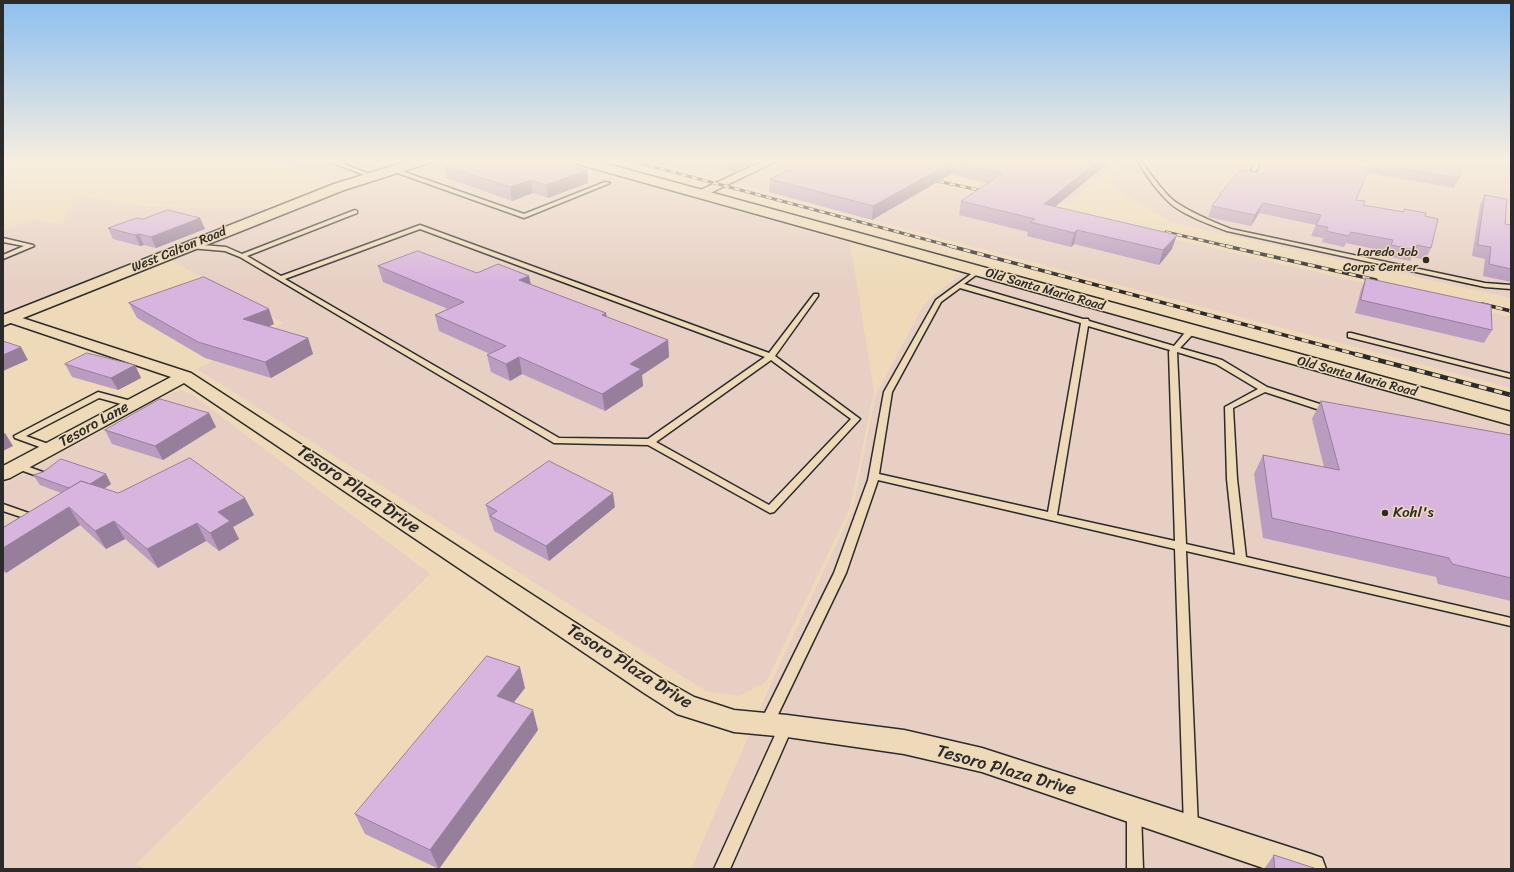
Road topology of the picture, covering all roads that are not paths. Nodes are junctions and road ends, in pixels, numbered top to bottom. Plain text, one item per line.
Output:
1 (305, 201) edge
2 (481, 201) edge
3 (562, 201) edge
4 (724, 201) edge
5 (1171, 201) edge
6 (355, 212) dead end
7 (3, 240) edge
8 (190, 246) junction
9 (242, 256) junction
10 (3, 257) edge
11 (978, 271) junction
12 (281, 278) junction
13 (959, 285) junction
14 (1511, 287) edge
15 (816, 295) dead end
16 (5, 318) edge
17 (1085, 321) junction
18 (1191, 331) junction
19 (1351, 335) dead end
20 (1177, 348) junction
21 (771, 356) junction
22 (185, 376) junction
23 (1511, 376) edge
24 (1264, 389) junction
25 (132, 404) junction
26 (1340, 413) edge
27 (1511, 419) edge
28 (650, 442) junction
29 (50, 448) junction
30 (18, 466) junction
31 (3, 474) edge
32 (874, 476) junction
33 (48, 477) edge
34 (3, 507) edge
35 (1052, 517) junction
36 (42, 521) edge
37 (1181, 547) junction
38 (1241, 560) junction
39 (1511, 622) edge
40 (777, 725) junction
41 (1134, 811) junction
42 (1191, 829) junction
43 (722, 869) edge
44 (1135, 869) edge
45 (1310, 869) edge

1 - 8 main road, West Calton Road
2 - 3 lane
4 - 11 main road, Old Santa Maria Road
5 - 14 lane
6 - 9 lane
7 - 10 lane
8 - 9 lane
8 - 16 main road, West Calton Road
9 - 12 lane
11 - 13 lane
11 - 18 main road, Old Santa Maria Road
12 - 21 lane
12 - 28 lane
13 - 17 lane
13 - 32 lane
15 - 21 lane
16 - 22 street, Tesoro Plaza Drive
17 - 20 lane
17 - 35 lane
18 - 20 lane
18 - 27 main road, Old Santa Maria Road
19 - 23 lane
20 - 24 lane
20 - 37 lane
21 - 28 lane
21 - 28 lane
22 - 25 street, Tesoro Lane
22 - 40 street, Tesoro Plaza Drive
24 - 26 lane
24 - 38 lane
25 - 29 street, Tesoro Lane
25 - 29 lane
29 - 30 street, Tesoro Lane
30 - 31 street, Tesoro Lane
30 - 33 lane
32 - 35 lane
32 - 40 lane
34 - 36 lane
35 - 37 lane
37 - 38 lane
37 - 42 lane
38 - 39 lane
40 - 41 street, Tesoro Plaza Drive
40 - 43 lane
41 - 42 street, Tesoro Plaza Drive
41 - 44 lane
42 - 45 street, Tesoro Plaza Drive

